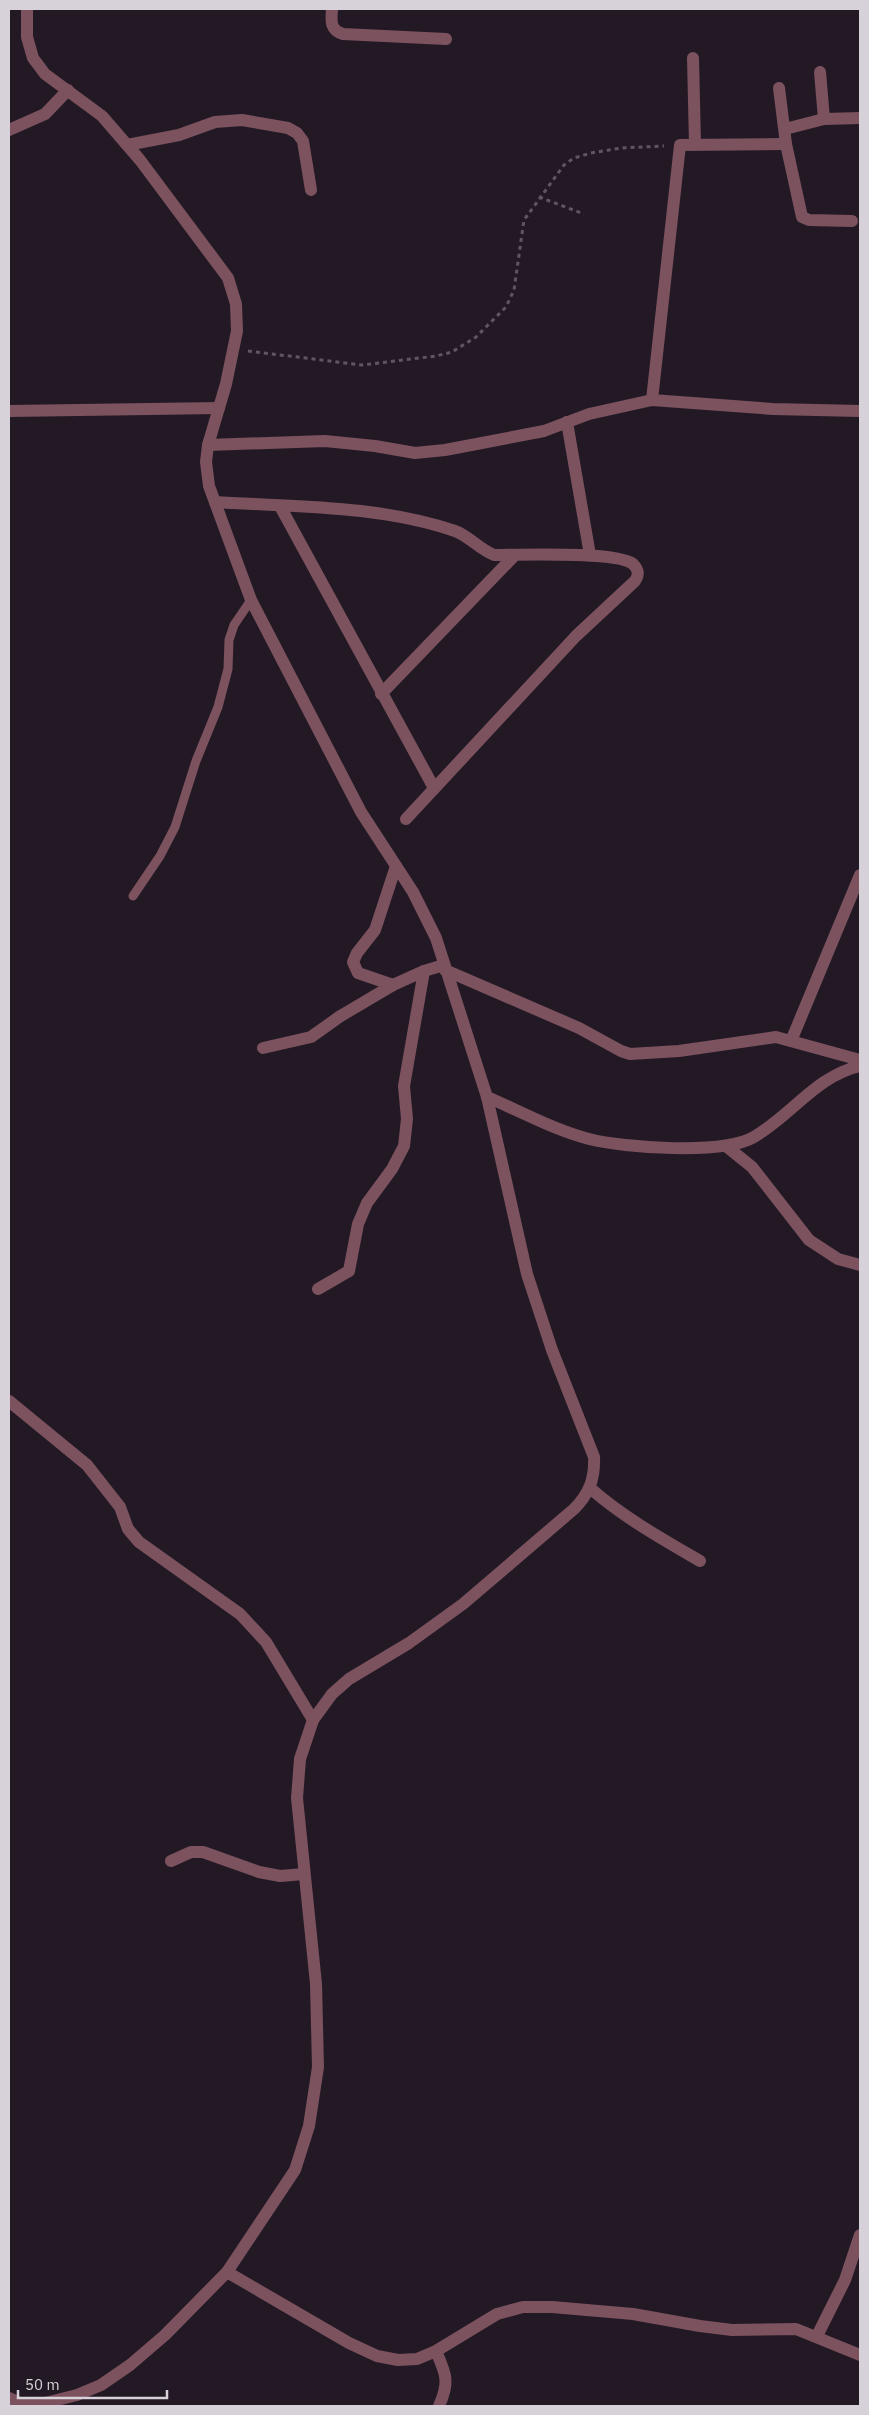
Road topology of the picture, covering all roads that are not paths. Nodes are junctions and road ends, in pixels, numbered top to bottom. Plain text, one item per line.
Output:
1 (27, 9) edge
2 (332, 9) edge
3 (446, 39) dead end
4 (693, 58) dead end
5 (820, 72) dead end
6 (779, 88) dead end
7 (68, 90) junction
8 (824, 118) junction
9 (860, 118) edge
10 (785, 129) junction
11 (9, 130) edge
12 (695, 144) junction
13 (786, 144) junction
14 (127, 145) junction
15 (311, 190) dead end
16 (852, 221) dead end
17 (652, 400) junction
18 (219, 408) junction
19 (9, 411) edge
20 (860, 412) edge
21 (566, 422) junction
22 (208, 445) junction
23 (215, 502) junction
24 (280, 506) junction
25 (514, 555) junction
26 (590, 555) junction
27 (252, 600) junction
28 (382, 694) junction
29 (434, 788) junction
30 (406, 819) dead end
31 (396, 866) junction
32 (860, 875) edge
33 (133, 896) dead end
34 (444, 968) junction
35 (424, 971) junction
36 (393, 985) junction
37 (791, 1041) junction
38 (263, 1048) dead end
39 (860, 1060) edge
40 (860, 1066) edge
41 (487, 1097) junction
42 (726, 1146) junction
43 (860, 1265) edge
44 (318, 1289) dead end
45 (9, 1400) edge
46 (590, 1488) junction
47 (700, 1561) dead end
48 (313, 1720) junction
49 (171, 1860) dead end
50 (304, 1874) junction
51 (860, 2235) edge
52 (227, 2272) junction
53 (817, 2336) junction
54 (436, 2351) junction
55 (860, 2355) edge
56 (9, 2398) edge
57 (439, 2406) edge

1 - 7 street
2 - 3 street
4 - 12 street
5 - 8 street
6 - 10 street
7 - 11 street
7 - 14 street
8 - 9 street
8 - 10 street
10 - 13 street
12 - 13 street
12 - 17 street
13 - 16 street
14 - 15 street
14 - 18 street
17 - 20 street
17 - 21 street
18 - 19 street
18 - 22 street
21 - 22 street
21 - 26 street
22 - 23 street
23 - 24 street
23 - 27 street
24 - 25 street
24 - 28 street
25 - 26 street
25 - 28 street
26 - 29 street
27 - 31 street
27 - 33 lane
28 - 29 street
29 - 30 street
31 - 34 street
31 - 36 street
32 - 37 street
34 - 35 street
34 - 37 street
34 - 41 street
35 - 36 street
35 - 44 street
36 - 38 street
37 - 39 street
40 - 42 street
41 - 42 street
41 - 46 street
42 - 43 street
45 - 48 street
46 - 47 street
46 - 48 street
48 - 50 street
49 - 50 street
50 - 52 street
51 - 53 street
52 - 54 street
52 - 56 street
53 - 54 street
53 - 55 street
54 - 57 street

